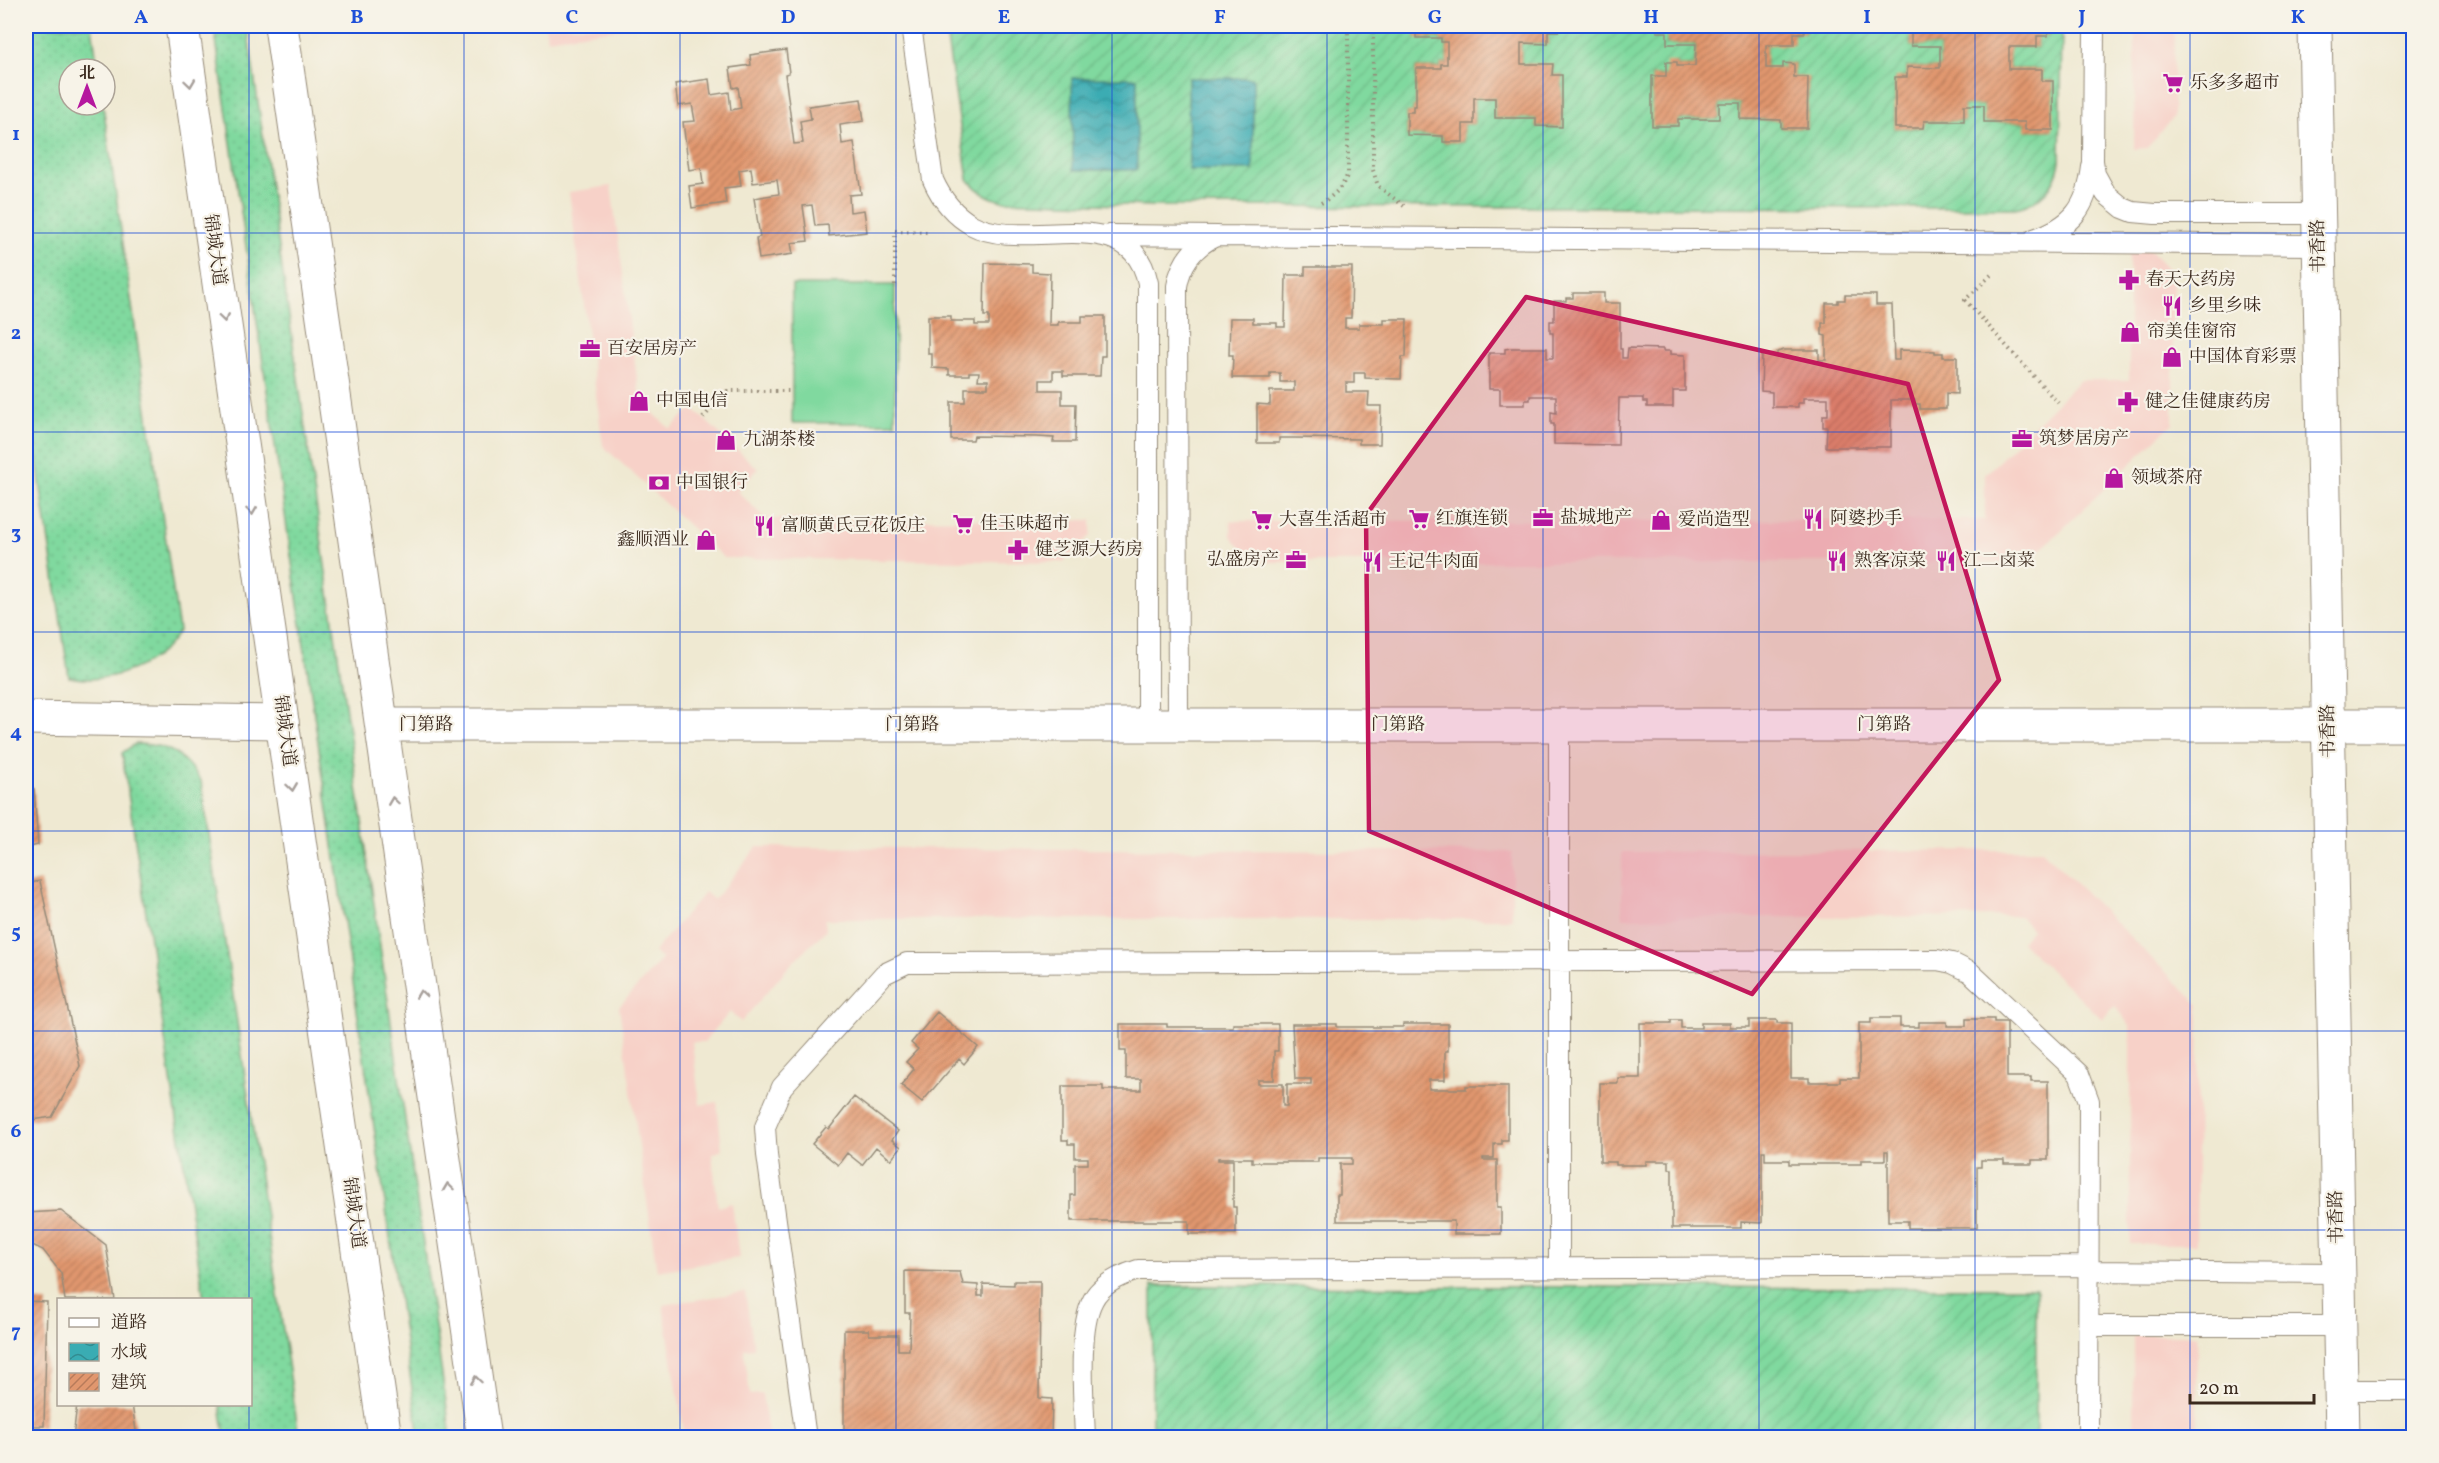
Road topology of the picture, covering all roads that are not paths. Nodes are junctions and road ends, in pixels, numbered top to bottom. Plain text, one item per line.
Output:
1 (182, 26) edge
2 (282, 26) edge
3 (911, 26) edge
4 (2094, 26) edge
5 (2315, 26) edge
6 (2093, 161) junction
7 (2319, 229) junction
8 (1100, 234) junction
9 (1224, 236) junction
10 (2026, 241) junction
11 (26, 718) edge
12 (282, 722) junction
13 (382, 725) junction
14 (1559, 725) junction
15 (2328, 725) junction
16 (2414, 725) edge
17 (1163, 726) junction
18 (1559, 1268) junction
19 (2088, 1269) junction
20 (2338, 1273) junction
21 (2088, 1326) junction
22 (2339, 1326) junction
23 (2341, 1390) junction
24 (2414, 1390) edge
25 (385, 1437) edge
26 (484, 1437) edge
27 (806, 1437) edge
28 (1085, 1437) edge
29 (2088, 1437) edge
30 (2342, 1437) edge

1 -> 12 street, 锦城大道
2 - 13 street
3 - 8 lane
4 - 6 lane
5 - 7 street, 书香路
6 - 7 lane
6 - 10 lane
7 - 10 lane
7 - 15 street, 书香路
8 - 9 lane
8 - 17 lane
9 - 10 lane
9 - 17 lane
11 - 12 street
12 -> 25 street, 锦城大道
13 - 17 street, 门第路
26 -> 13 street
14 - 15 street, 门第路
14 - 17 street, 门第路
14 - 18 lane
15 - 16 street, 门第路
15 - 20 street, 书香路
18 - 19 lane
18 - 28 lane
19 - 20 lane
19 - 21 lane
19 - 27 lane
20 - 22 street, 书香路
21 - 22 lane
21 - 29 lane
22 - 23 street, 书香路
23 - 24 lane
23 - 30 street, 书香路

